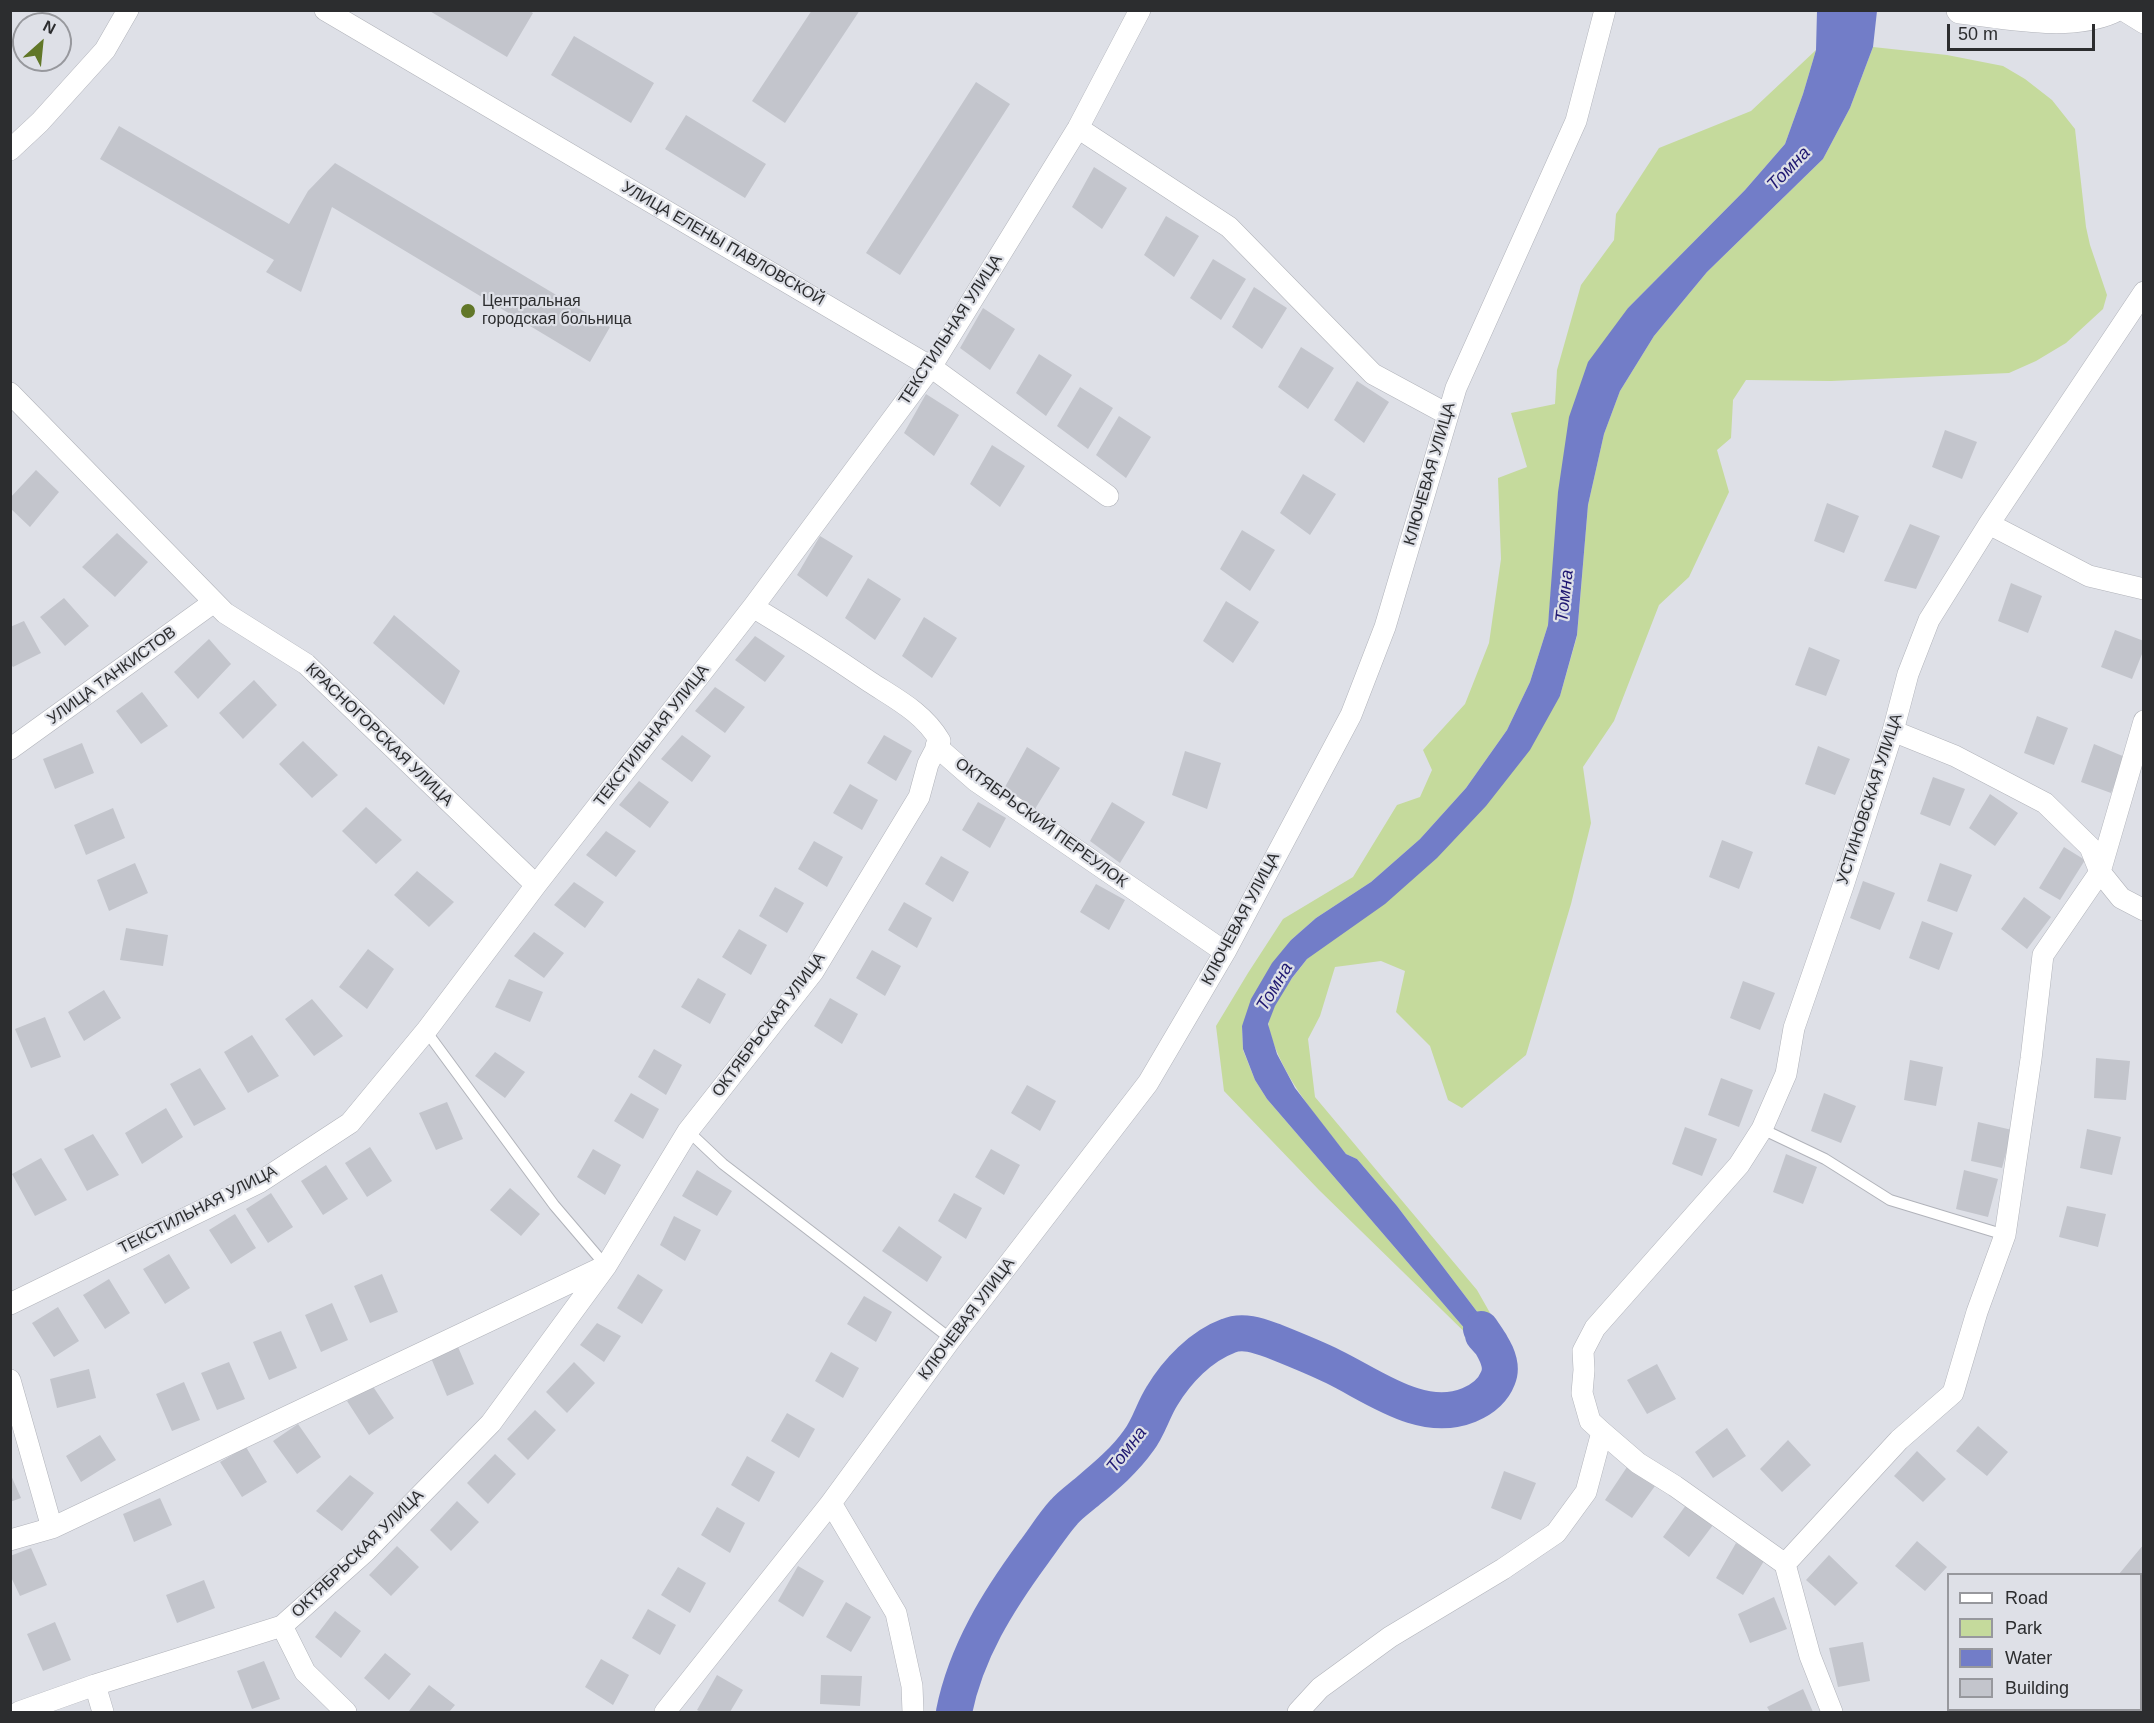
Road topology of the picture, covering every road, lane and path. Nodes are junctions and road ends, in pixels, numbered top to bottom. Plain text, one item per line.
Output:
1 (128, 10) edge
2 (325, 10) edge
3 (1140, 10) edge
4 (1605, 10) edge
5 (1960, 10) edge
6 (2112, 10) edge
7 (2123, 10) edge
8 (2144, 23) edge
9 (1078, 128) junction
10 (10, 150) edge
11 (2144, 292) edge
12 (931, 367) junction
13 (10, 393) edge
14 (1447, 414) junction
15 (1108, 496) dead end
16 (1989, 524) junction
17 (2144, 590) edge
18 (214, 602) junction
19 (753, 607) junction
20 (2144, 721) edge
21 (1893, 730) junction
22 (936, 746) junction
23 (10, 749) edge
24 (2100, 872) junction
25 (536, 885) junction
26 (2144, 910) edge
27 (1225, 952) junction
28 (426, 1031) junction
29 (1762, 1129) junction
30 (688, 1131) junction
31 (2005, 1235) junction
32 (606, 1266) junction
33 (10, 1304) edge
34 (951, 1339) junction
35 (10, 1380) edge
36 (1602, 1432) junction
37 (831, 1503) junction
38 (52, 1528) junction
39 (10, 1540) edge
40 (1785, 1564) junction
41 (282, 1626) junction
42 (95, 1685) junction
43 (19, 1713) edge
44 (103, 1713) edge
45 (346, 1713) edge
46 (665, 1713) edge
47 (913, 1713) edge
48 (1298, 1713) edge
49 (1832, 1713) edge

1 - 10 street
2 - 12 street, УЛИЦА ЕЛЕНЫ ПАВЛОВСКОЙ
3 - 9 street, ТЕКСТИЛЬНАЯ УЛИЦА
4 - 14 street, КЛЮЧЕВАЯ УЛИЦА
5 - 6 street
7 - 8 street
9 - 12 street, ТЕКСТИЛЬНАЯ УЛИЦА
9 - 14 street
11 - 16 street, УСТИНОВСКАЯ УЛИЦА
12 - 15 street, УЛИЦА ЕЛЕНЫ ПАВЛОВСКОЙ
12 - 19 street, ТЕКСТИЛЬНАЯ УЛИЦА
13 - 18 street, КРАСНОГОРСКАЯ УЛИЦА
14 - 27 street, КЛЮЧЕВАЯ УЛИЦА
16 - 17 street
16 - 21 street, УСТИНОВСКАЯ УЛИЦА
18 - 23 street, УЛИЦА ТАНКИСТОВ
18 - 25 street, КРАСНОГОРСКАЯ УЛИЦА
19 - 22 street, ОКТЯБРЬСКИЙ ПЕРЕУЛОК
19 - 25 street, ТЕКСТИЛЬНАЯ УЛИЦА
20 - 24 street
21 - 24 street
21 - 29 street, УСТИНОВСКАЯ УЛИЦА
22 - 27 street, ОКТЯБРЬСКИЙ ПЕРЕУЛОК
22 - 30 street, ОКТЯБРЬСКАЯ УЛИЦА
24 - 26 street
24 - 31 street
25 - 28 street, ТЕКСТИЛЬНАЯ УЛИЦА
27 - 34 street, КЛЮЧЕВАЯ УЛИЦА
28 - 32 lane
28 - 33 street, ТЕКСТИЛЬНАЯ УЛИЦА
29 - 31 lane
29 - 36 street, УСТИНОВСКАЯ УЛИЦА
30 - 32 street, ОКТЯБРЬСКАЯ УЛИЦА
30 - 34 lane
31 - 40 street
32 - 38 street
32 - 41 street, ОКТЯБРЬСКАЯ УЛИЦА
34 - 37 street, КЛЮЧЕВАЯ УЛИЦА
35 - 38 street
36 - 40 street, УСТИНОВСКАЯ УЛИЦА
36 - 48 street
37 - 46 street, КЛЮЧЕВАЯ УЛИЦА
37 - 47 street
38 - 39 street
40 - 49 street
41 - 42 street, ОКТЯБРЬСКАЯ УЛИЦА
41 - 45 street
42 - 43 street, ОКТЯБРЬСКАЯ УЛИЦА
42 - 44 street

